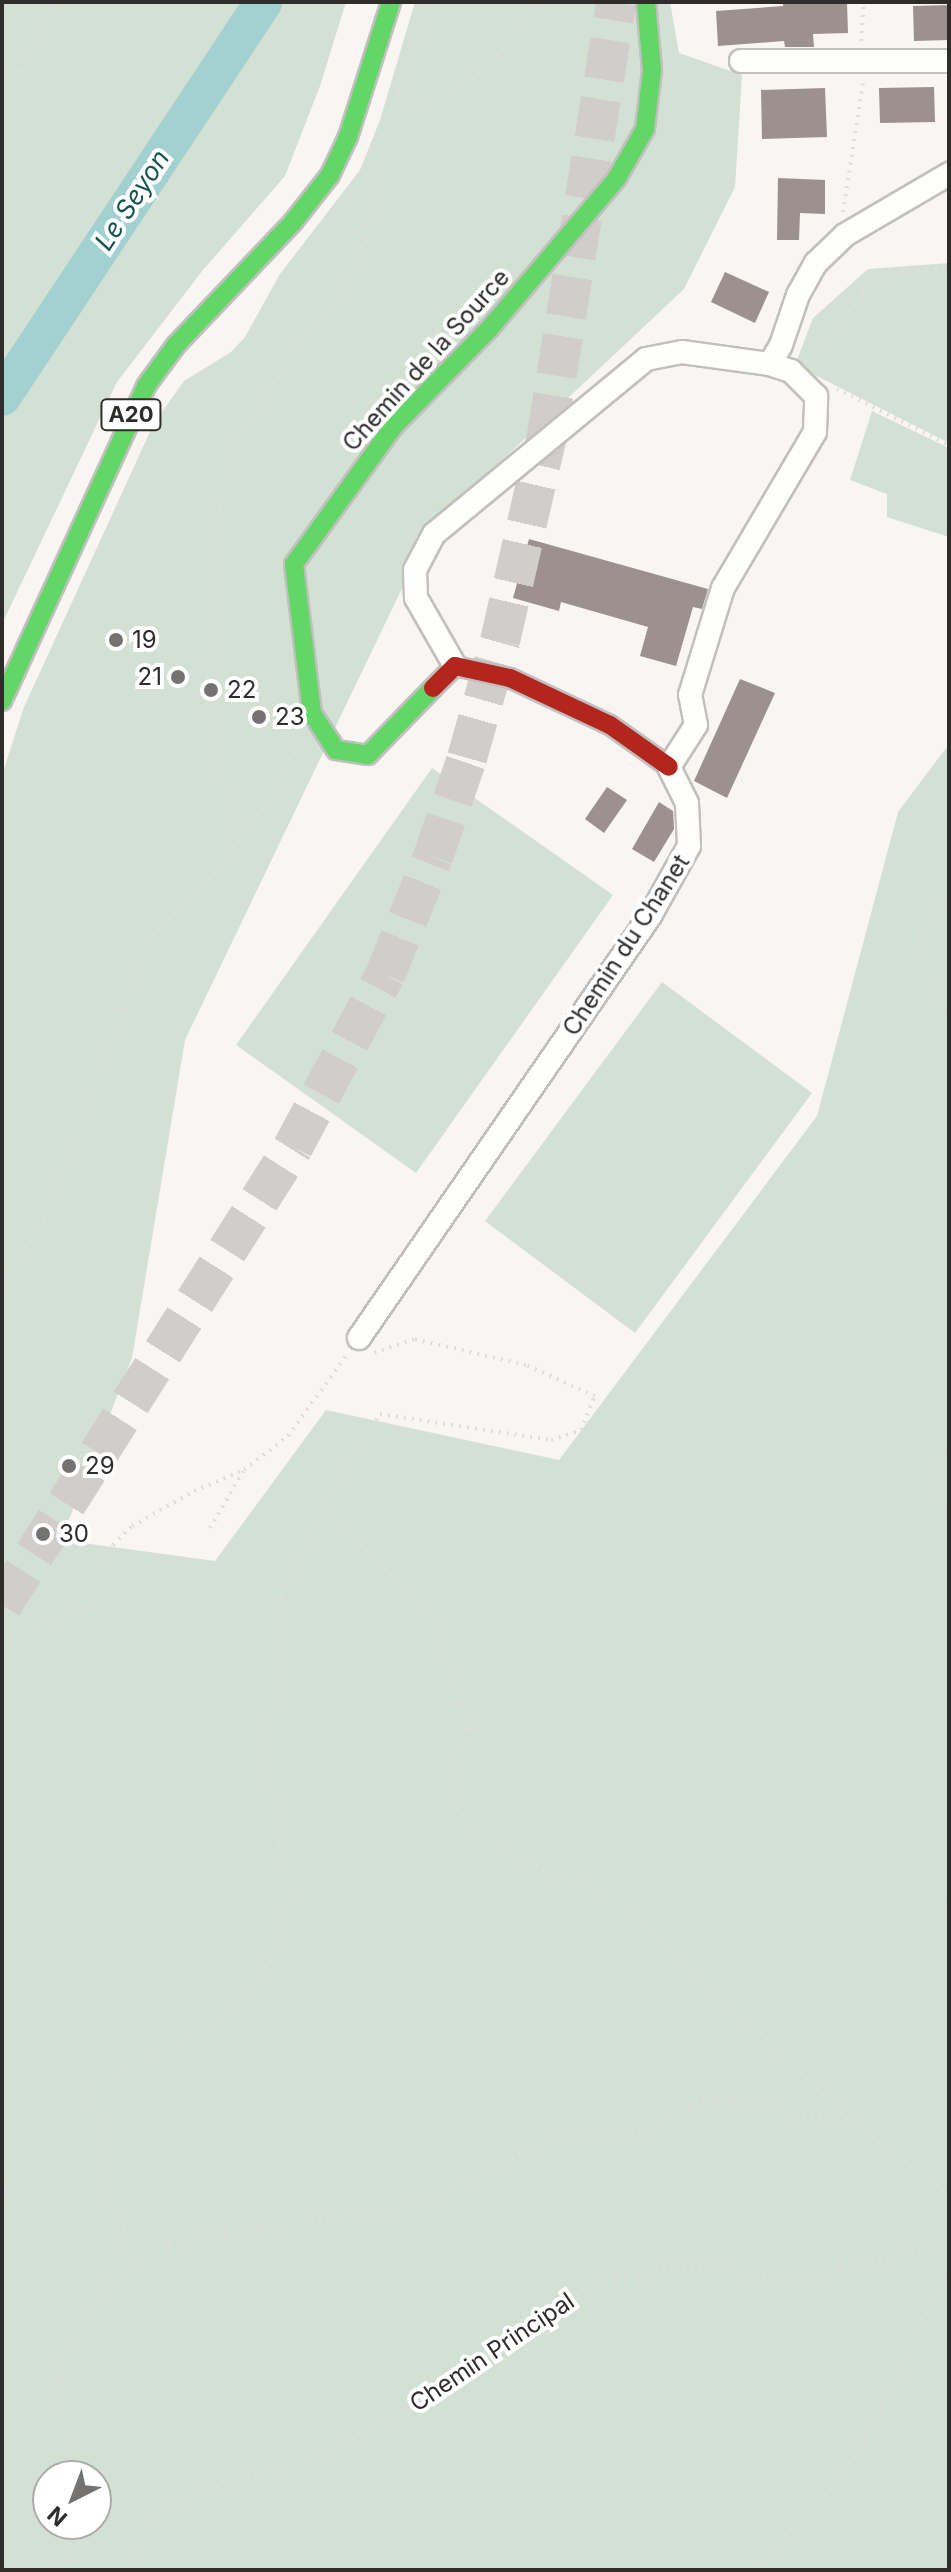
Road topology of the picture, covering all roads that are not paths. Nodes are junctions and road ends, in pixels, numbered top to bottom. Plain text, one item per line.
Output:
1 (384, 2) edge
2 (391, 2) edge
3 (646, 2) edge
4 (379, 34) junction
5 (741, 61) dead end
6 (949, 61) edge
7 (949, 174) edge
8 (770, 364) junction
9 (455, 666) junction
10 (2, 701) edge
11 (669, 767) junction
12 (359, 1338) road end

1 - 4 main road
2 - 4 main road, A20
3 - 9 main road, Chemin de la Source
4 - 10 main road, A20
5 - 6 street
7 - 8 street
8 - 9 street
8 - 11 street
9 - 11 main road
11 - 12 street, Chemin du Chanet

